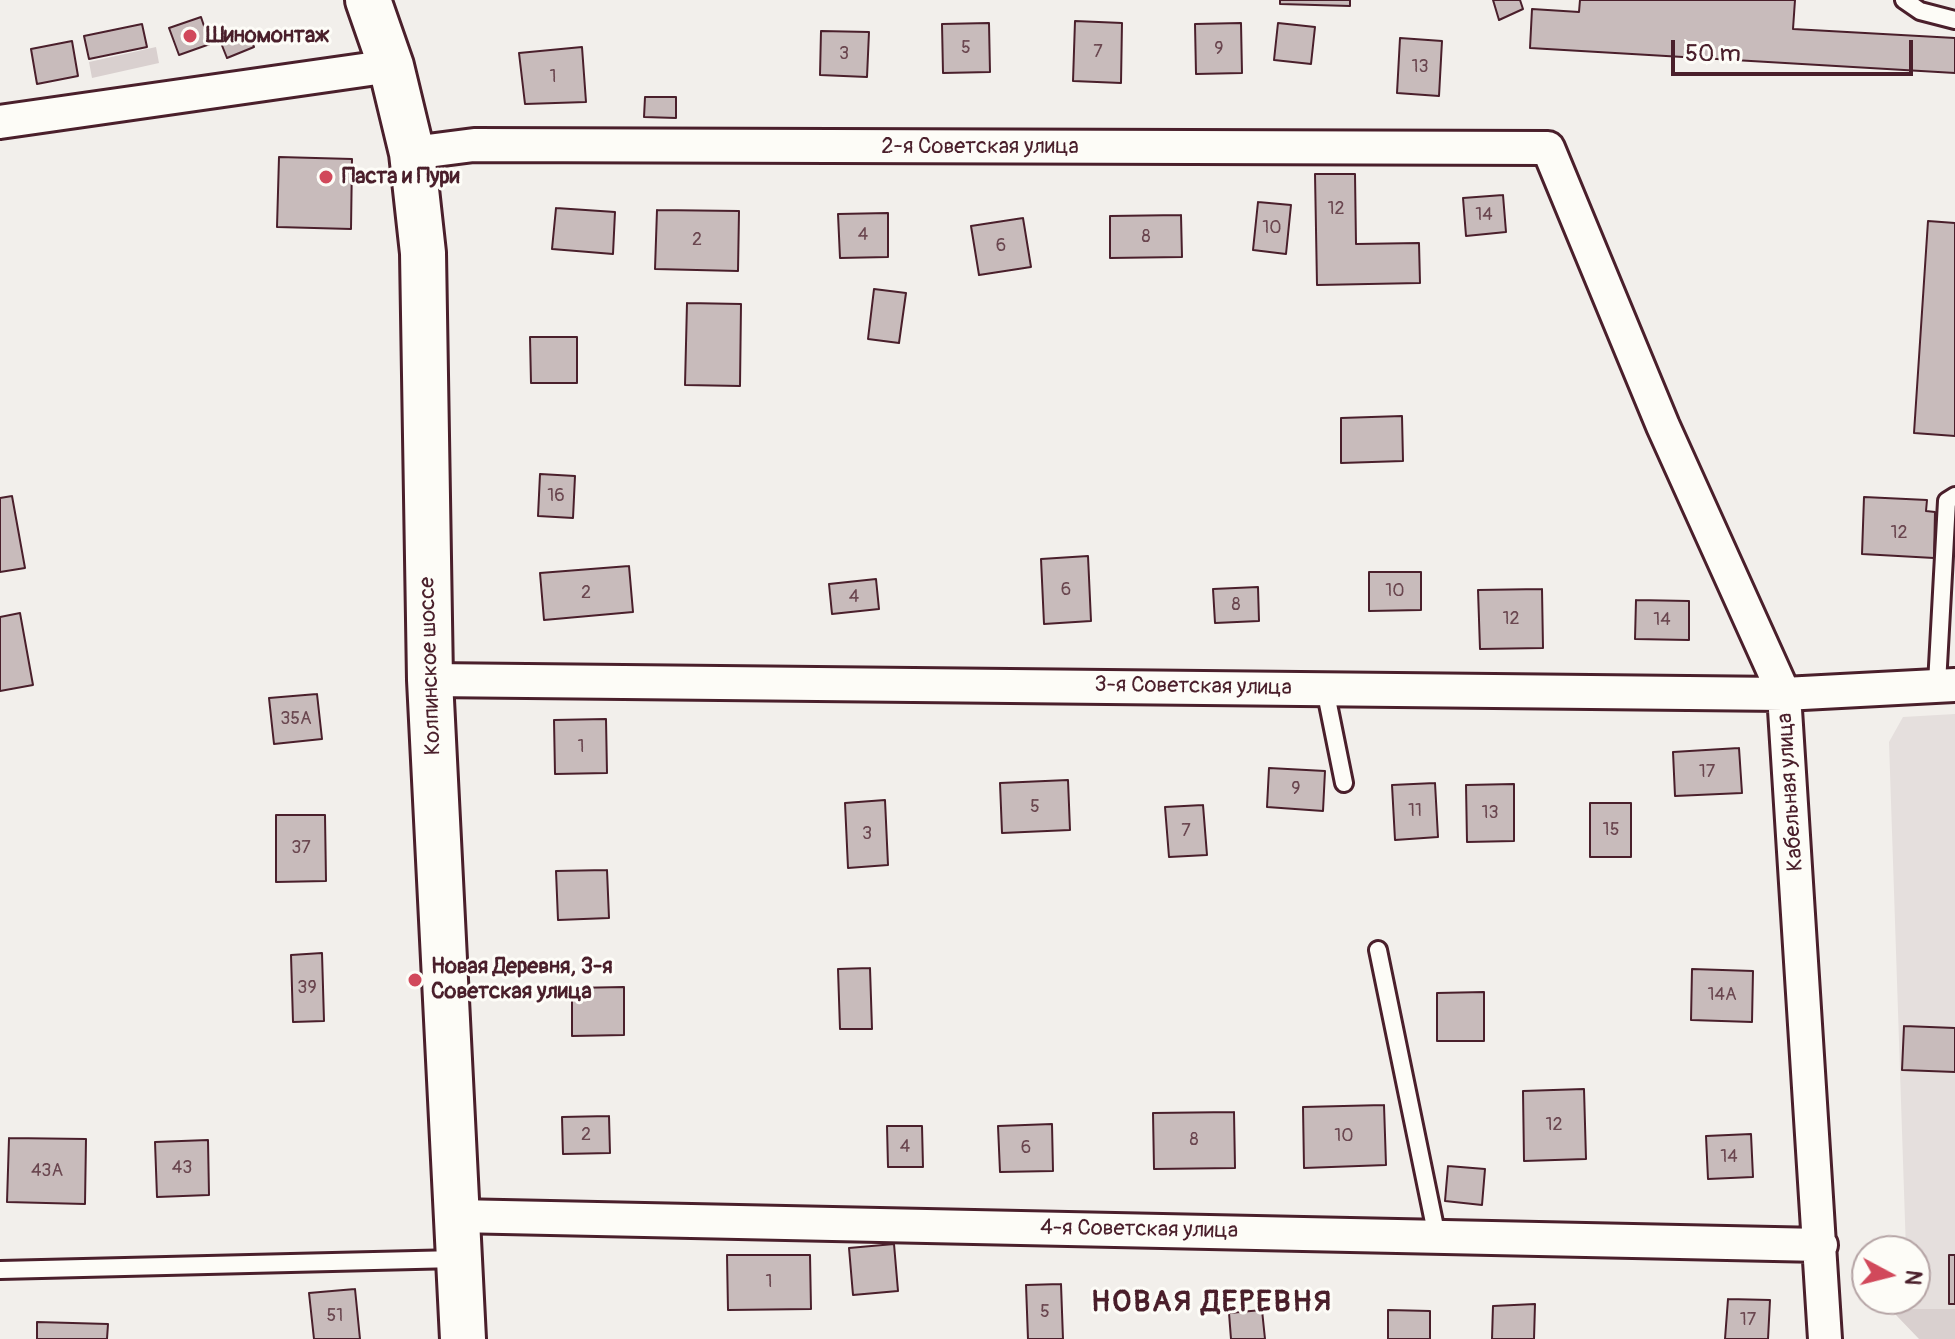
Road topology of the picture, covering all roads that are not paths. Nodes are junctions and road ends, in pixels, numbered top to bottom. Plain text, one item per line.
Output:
1 (368, 0) edge
2 (1904, 0) edge
3 (1955, 20) edge
4 (391, 66) junction
5 (0, 122) edge
6 (1548, 148) joint
7 (412, 153) junction
8 (1955, 496) edge
9 (430, 680) junction
10 (1946, 684) edge
11 (1325, 689) junction
12 (1784, 694) junction
13 (1344, 783) dead end
14 (1378, 950) dead end
15 (456, 1216) junction
16 (1437, 1237) junction
17 (1821, 1245) junction
18 (459, 1259) junction
19 (0, 1270) edge
20 (463, 1339) edge
21 (1825, 1339) edge

1 - 4 main road, Колпинское шоссе
2 - 3 lane
4 - 5 street
4 - 7 main road, Колпинское шоссе
6 - 7 street, 2-я Советская улица
6 - 12 street, Кабельная улица
7 - 9 main road, Колпинское шоссе
8 - 10 lane
9 - 11 street, 3-я Советская улица
9 - 15 main road, Колпинское шоссе
10 - 12 street, 3-я Советская улица
11 - 12 street, 3-я Советская улица
11 - 13 lane
12 - 17 street, Кабельная улица
14 - 16 lane
15 - 16 street, 4-я Советская улица
15 - 18 main road, Колпинское шоссе
16 - 17 street, 4-я Советская улица
17 - 21 street, Кабельная улица
18 - 19 lane
18 - 20 main road, Колпинское шоссе

